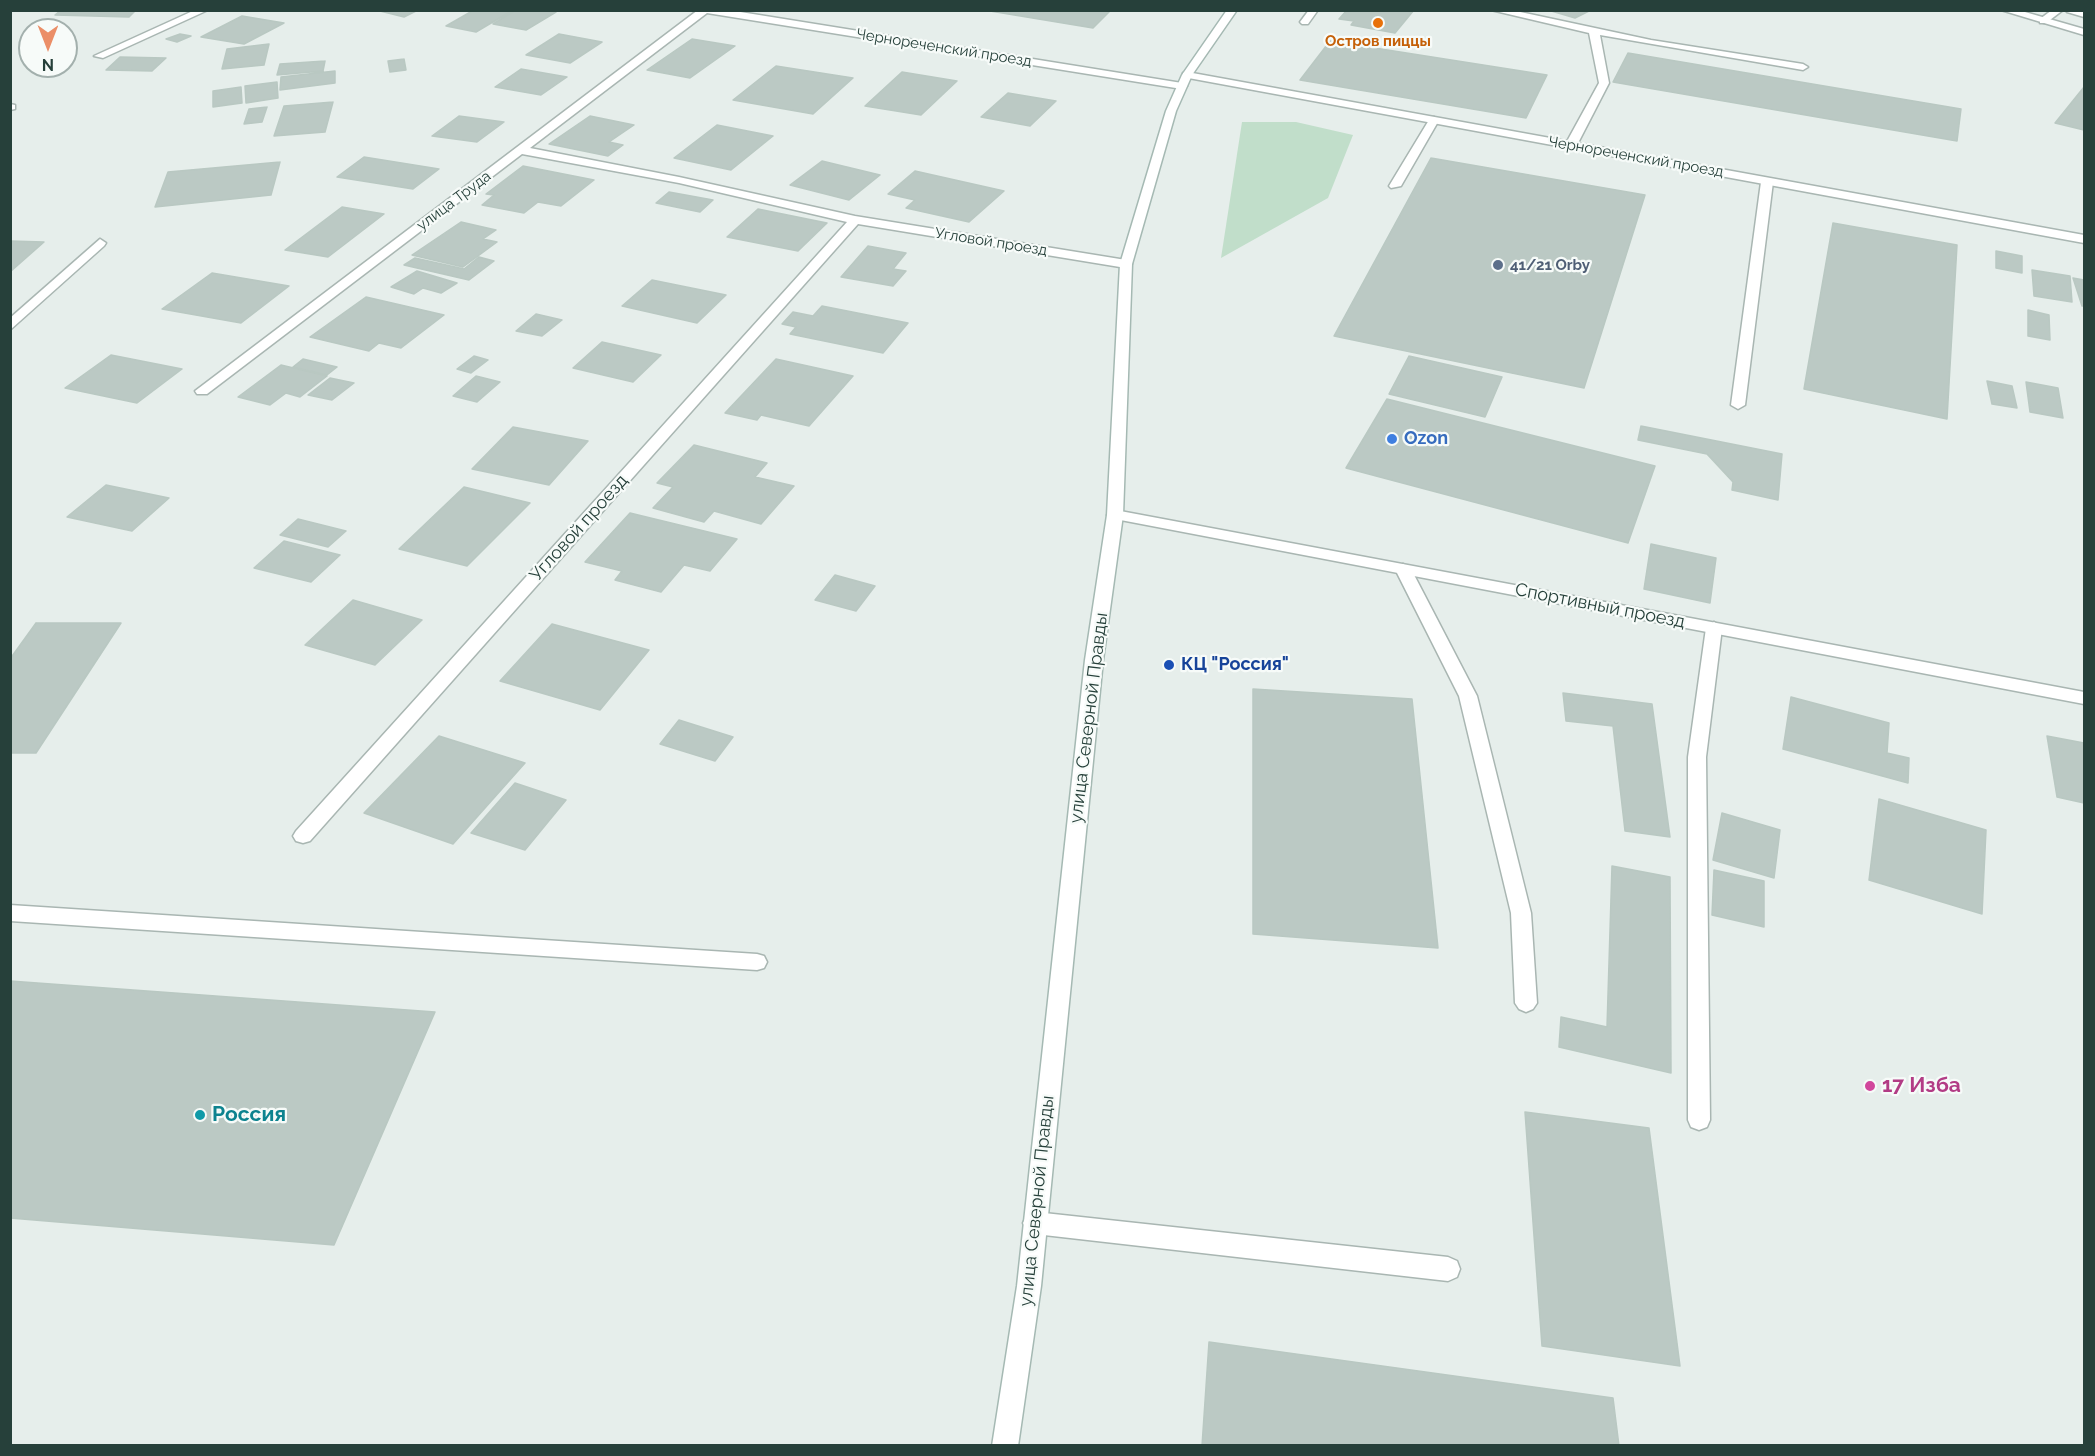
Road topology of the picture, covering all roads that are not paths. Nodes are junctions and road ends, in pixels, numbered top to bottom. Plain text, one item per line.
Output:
1 (204, 10) edge
2 (706, 10) edge
3 (1232, 10) edge
4 (1314, 10) edge
5 (1495, 10) edge
6 (2005, 10) edge
7 (2059, 10) edge
8 (2070, 10) edge
9 (2085, 14) edge
10 (2043, 21) junction
11 (1305, 22) dead end
12 (1594, 31) junction
13 (2085, 32) edge
14 (99, 56) dead end
15 (1803, 67) dead end
16 (1184, 80) junction
17 (1434, 120) junction
18 (1571, 146) junction
19 (521, 150) junction
20 (1767, 182) junction
21 (1395, 186) dead end
22 (855, 220) junction
23 (2085, 239) edge
24 (100, 243) dead end
25 (1126, 264) junction
26 (10, 326) edge
27 (202, 391) dead end
28 (1738, 405) dead end
29 (1115, 514) junction
30 (1403, 569) junction
31 (1714, 628) junction
32 (2085, 698) edge
33 (303, 836) dead end
34 (10, 913) edge
35 (757, 962) dead end
36 (1526, 1004) dead end
37 (1699, 1120) dead end
38 (1035, 1223) junction
39 (1448, 1269) dead end
40 (1005, 1446) edge

1 - 14 street
2 - 16 street, Чернореченский проезд
2 - 19 street, улица Труда
3 - 16 street, улица Северной Правды
4 - 11 street
5 - 12 street
6 - 10 street
7 - 10 street
8 - 9 street
10 - 13 street
12 - 15 street
12 - 18 street
16 - 17 street, Чернореченский проезд
16 - 25 street, улица Северной Правды
17 - 18 street, Чернореченский проезд
17 - 21 street
18 - 20 street, Чернореченский проезд
19 - 22 street, Угловой проезд
19 - 27 street, улица Труда
20 - 23 street, Чернореченский проезд
20 - 28 street
22 - 25 street, Угловой проезд
22 - 33 street, Угловой проезд
24 - 26 street
25 - 29 street, улица Северной Правды
29 - 30 street, Спортивный проезд
29 - 38 street, улица Северной Правды
30 - 31 street, Спортивный проезд
30 - 36 street
31 - 32 street, Спортивный проезд
31 - 37 street
34 - 35 street
38 - 39 street
38 - 40 street, улица Северной Правды

